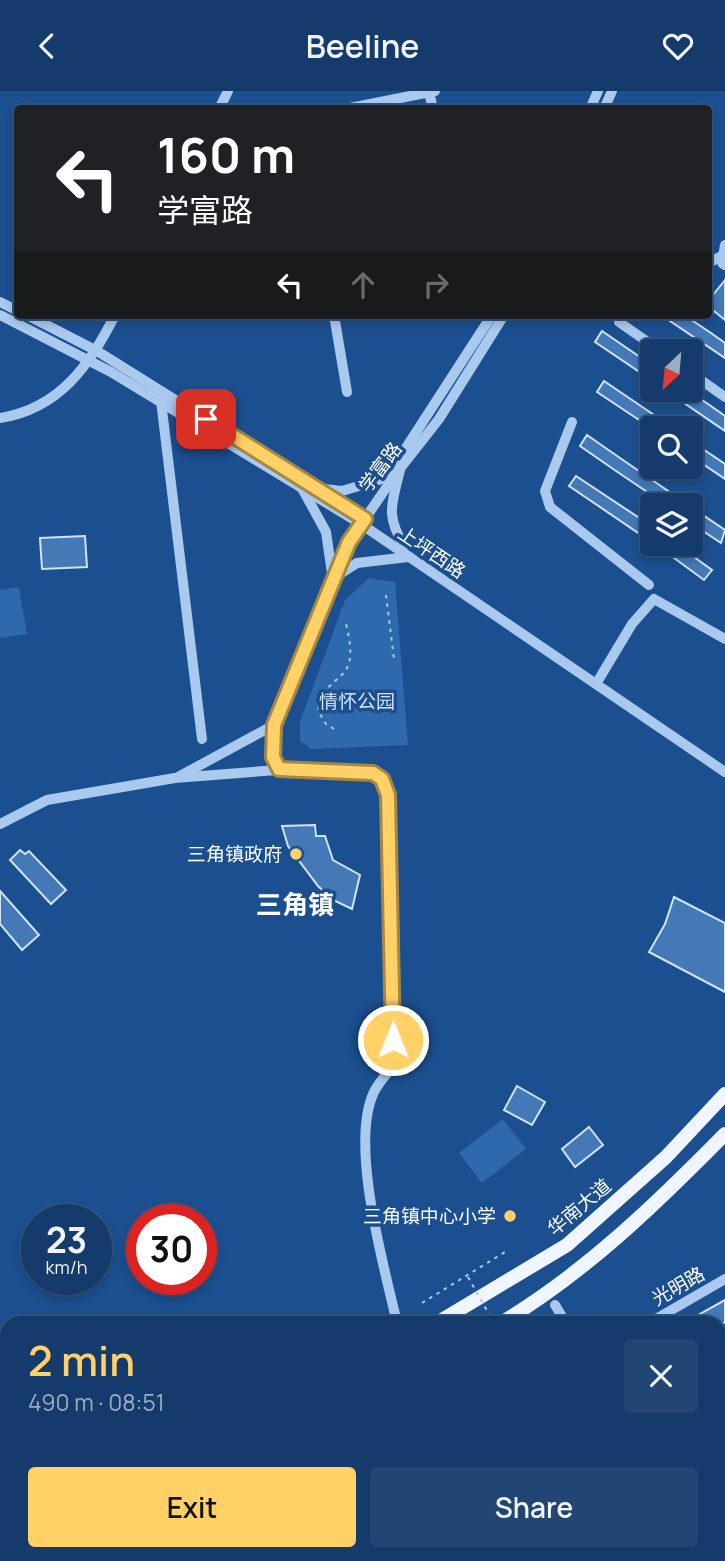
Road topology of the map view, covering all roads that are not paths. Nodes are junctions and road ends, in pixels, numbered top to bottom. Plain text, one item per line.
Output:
1 (432, 92) edge
2 (365, 105) edge
3 (0, 315) edge
4 (35, 319) edge
5 (113, 319) edge
6 (335, 319) edge
7 (489, 319) edge
8 (502, 319) edge
9 (619, 322) dead end
10 (643, 339) edge
11 (97, 351) junction
12 (88, 359) junction
13 (704, 382) edge
14 (347, 392) dead end
15 (725, 397) edge
16 (161, 401) junction
17 (0, 418) edge
18 (572, 422) dead end
19 (398, 471) junction
20 (302, 488) junction
21 (315, 488) junction
22 (360, 520) junction
23 (406, 551) junction
24 (334, 579) junction
25 (649, 585) dead end
26 (725, 639) edge
27 (599, 680) junction
28 (274, 725) junction
29 (202, 739) dead end
30 (725, 765) edge
31 (279, 769) junction
32 (725, 772) edge
33 (175, 778) junction
34 (0, 824) edge
35 (725, 1094) edge
36 (725, 1134) edge
37 (725, 1279) edge
38 (555, 1305) dead end
39 (395, 1316) edge
40 (449, 1316) edge
41 (512, 1316) edge
42 (562, 1316) edge
43 (661, 1316) edge

1 - 2 street
3 - 12 street, 上坪西路
4 - 11 street, 上坪西路
5 - 11 street
6 - 14 street
7 - 22 street, 学富路
8 - 19 street, 学富路
9 - 10 street
11 - 12 street
11 - 21 street, 上坪西路
12 - 16 street, 上坪西路
12 - 17 street
13 - 15 street
16 - 20 street, 上坪西路
16 - 29 street
18 - 25 street
19 - 21 street
19 - 22 street, 学富路
19 - 23 street
20 - 22 street, 上坪西路
20 - 24 street
21 - 22 street, 上坪西路
22 - 23 street, 上坪西路
22 - 24 street, 学富路
23 - 24 street
23 - 27 street, 上坪西路
23 - 32 street, 上坪西路
24 - 28 street, 学富路
26 - 27 street
27 - 30 street, 上坪西路
28 - 31 street, 学富路
28 - 33 street
31 - 33 street
31 - 39 street
33 - 34 street
35 - 40 main road, 华南大道
36 - 41 main road
37 - 43 street, 光明路
38 - 42 street

